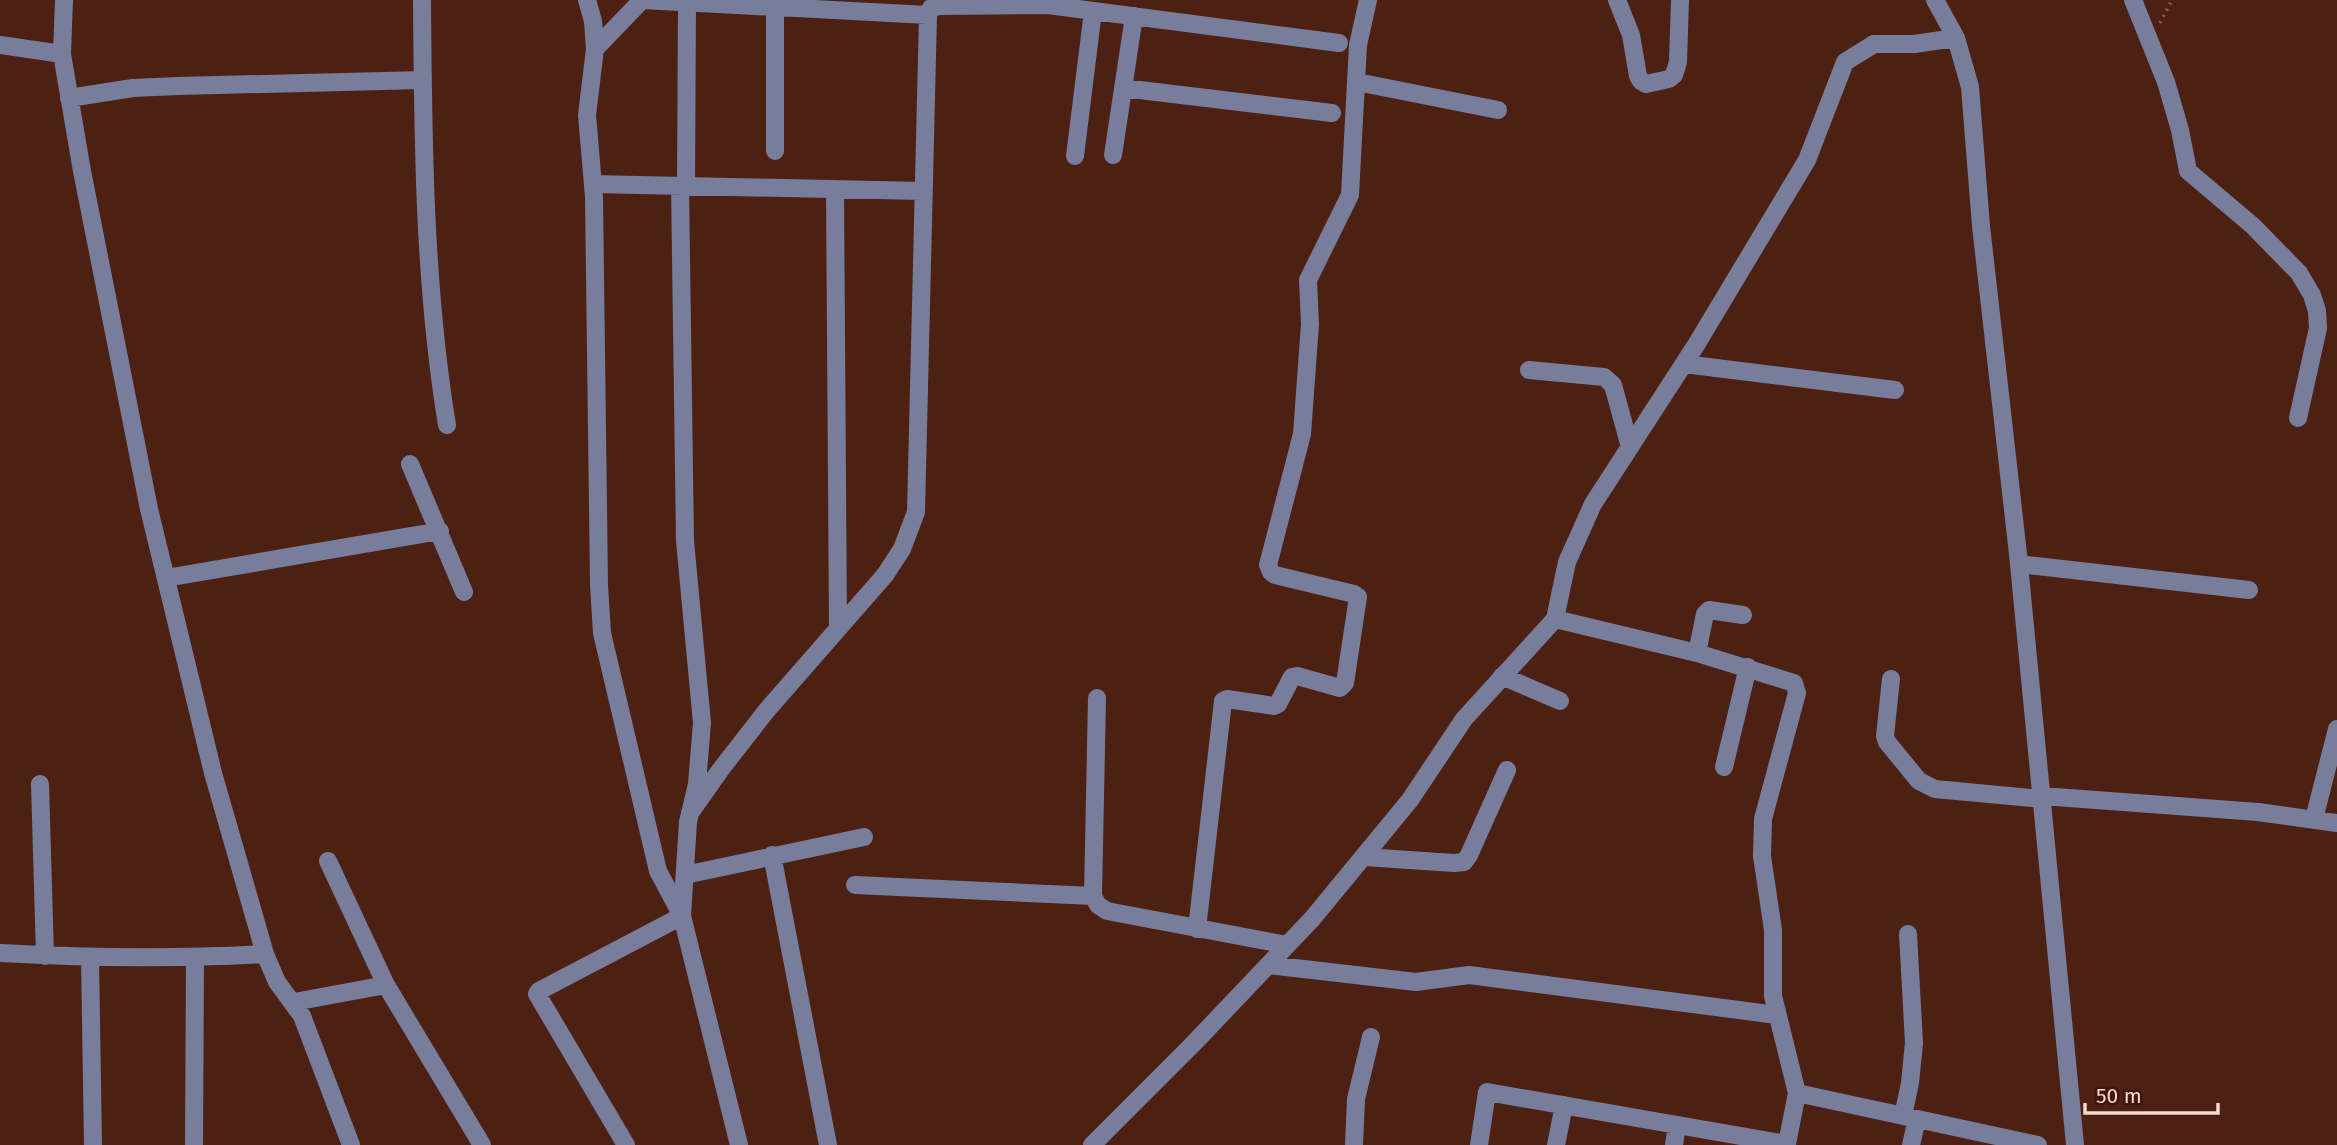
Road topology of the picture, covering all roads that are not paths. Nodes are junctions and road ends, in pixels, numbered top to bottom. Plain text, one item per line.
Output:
1 (64, 0) edge
2 (422, 0) edge
3 (587, 0) edge
4 (1368, 0) edge
5 (1617, 0) edge
6 (1680, 0) edge
7 (1935, 0) edge
8 (2133, 0) edge
9 (687, 3) junction
10 (1004, 3) edge
11 (775, 7) junction
12 (1093, 11) junction
13 (928, 15) junction
14 (1133, 16) junction
15 (1956, 38) junction
16 (1339, 43) dead end
17 (0, 46) edge
18 (596, 49) junction
19 (62, 54) junction
20 (423, 80) junction
21 (1357, 82) junction
22 (1123, 88) junction
23 (69, 98) junction
24 (1498, 110) dead end
25 (1332, 113) dead end
26 (775, 151) dead end
27 (1113, 155) dead end
28 (1075, 156) dead end
29 (593, 184) junction
30 (683, 186) junction
31 (835, 189) junction
32 (923, 191) junction
33 (1684, 364) junction
34 (1529, 370) dead end
35 (1895, 390) dead end
36 (2298, 418) dead end
37 (447, 425) dead end
38 (1630, 447) junction
39 (410, 464) dead end
40 (440, 531) junction
41 (2019, 564) junction
42 (166, 578) junction
43 (2249, 590) dead end
44 (464, 592) dead end
45 (1743, 615) dead end
46 (1555, 619) junction
47 (838, 628) junction
48 (1697, 653) junction
49 (1748, 667) junction
50 (1502, 676) junction
51 (1891, 679) dead end
52 (1097, 698) dead end
53 (1560, 701) dead end
54 (2337, 729) edge
55 (1724, 767) dead end
56 (1507, 770) dead end
57 (40, 784) dead end
58 (2042, 797) junction
59 (690, 813) junction
60 (2314, 819) junction
61 (2337, 823) edge
62 (864, 837) dead end
63 (772, 855) junction
64 (1364, 857) junction
65 (328, 861) dead end
66 (685, 875) junction
67 (855, 885) dead end
68 (1093, 896) junction
69 (682, 916) junction
70 (1197, 929) junction
71 (1908, 934) dead end
72 (1287, 945) junction
73 (0, 953) edge
74 (265, 954) junction
75 (44, 956) junction
76 (90, 958) junction
77 (194, 958) junction
78 (1269, 965) junction
79 (386, 985) junction
80 (294, 1002) junction
81 (1777, 1014) junction
82 (1371, 1037) dead end
83 (1797, 1093) junction
84 (1563, 1105) junction
85 (1910, 1118) junction
86 (1677, 1125) junction
87 (1787, 1144) edge
88 (93, 1145) edge
89 (194, 1145) edge
90 (351, 1145) edge
91 (482, 1145) edge
92 (626, 1145) edge
93 (739, 1145) edge
94 (828, 1145) edge
95 (1092, 1145) edge
96 (1353, 1145) edge
97 (1479, 1145) edge
98 (1556, 1145) edge
99 (1674, 1145) edge
100 (1912, 1145) edge
101 (2038, 1145) edge
102 (2075, 1145) edge

1 - 19 street
2 - 20 street
3 - 18 street
4 - 21 street
5 - 6 street
7 - 15 street
8 - 36 street
9 - 11 street
9 - 18 street
9 - 30 street
10 - 12 street
10 - 13 street
11 - 13 street
11 - 26 street
12 - 14 street
12 - 28 street
13 - 32 street
14 - 16 street
14 - 22 street
15 - 33 street
15 - 41 street
17 - 19 street
18 - 29 street
19 - 23 street
20 - 23 street
20 - 37 street
21 - 24 street
21 - 70 street
22 - 25 street
22 - 27 street
23 - 42 street
29 - 30 street
29 - 69 street
30 - 31 street
30 - 59 street
31 - 32 street
31 - 47 street
32 - 47 street
33 - 35 street
33 - 38 street
34 - 38 street
38 - 46 street
39 - 40 street
40 - 42 street
40 - 44 street
41 - 43 street
41 - 58 street
42 - 74 street
45 - 48 street
46 - 48 street
46 - 50 street
47 - 59 street
48 - 49 street
49 - 55 street
49 - 81 street
50 - 53 street
50 - 64 street
51 - 58 street
52 - 68 street
54 - 60 street
56 - 64 street
57 - 75 street
58 - 60 street
58 - 102 street
59 - 66 street
60 - 61 street
62 - 63 street
63 - 66 street
63 - 94 street
64 - 72 street
65 - 79 street
66 - 69 street
67 - 68 street
68 - 70 street
69 - 92 street
69 - 93 street
70 - 72 street
71 - 85 street
72 - 78 street
73 - 75 street
74 - 77 street
74 - 80 street
75 - 76 street
76 - 77 street
76 - 88 street
77 - 89 street
78 - 81 street
78 - 95 street
79 - 80 street
79 - 91 street
80 - 90 street
81 - 83 street
82 - 96 street
83 - 85 street
83 - 87 street
84 - 86 street
84 - 97 street
84 - 98 street
85 - 100 street
85 - 101 street
86 - 87 street
86 - 99 street

